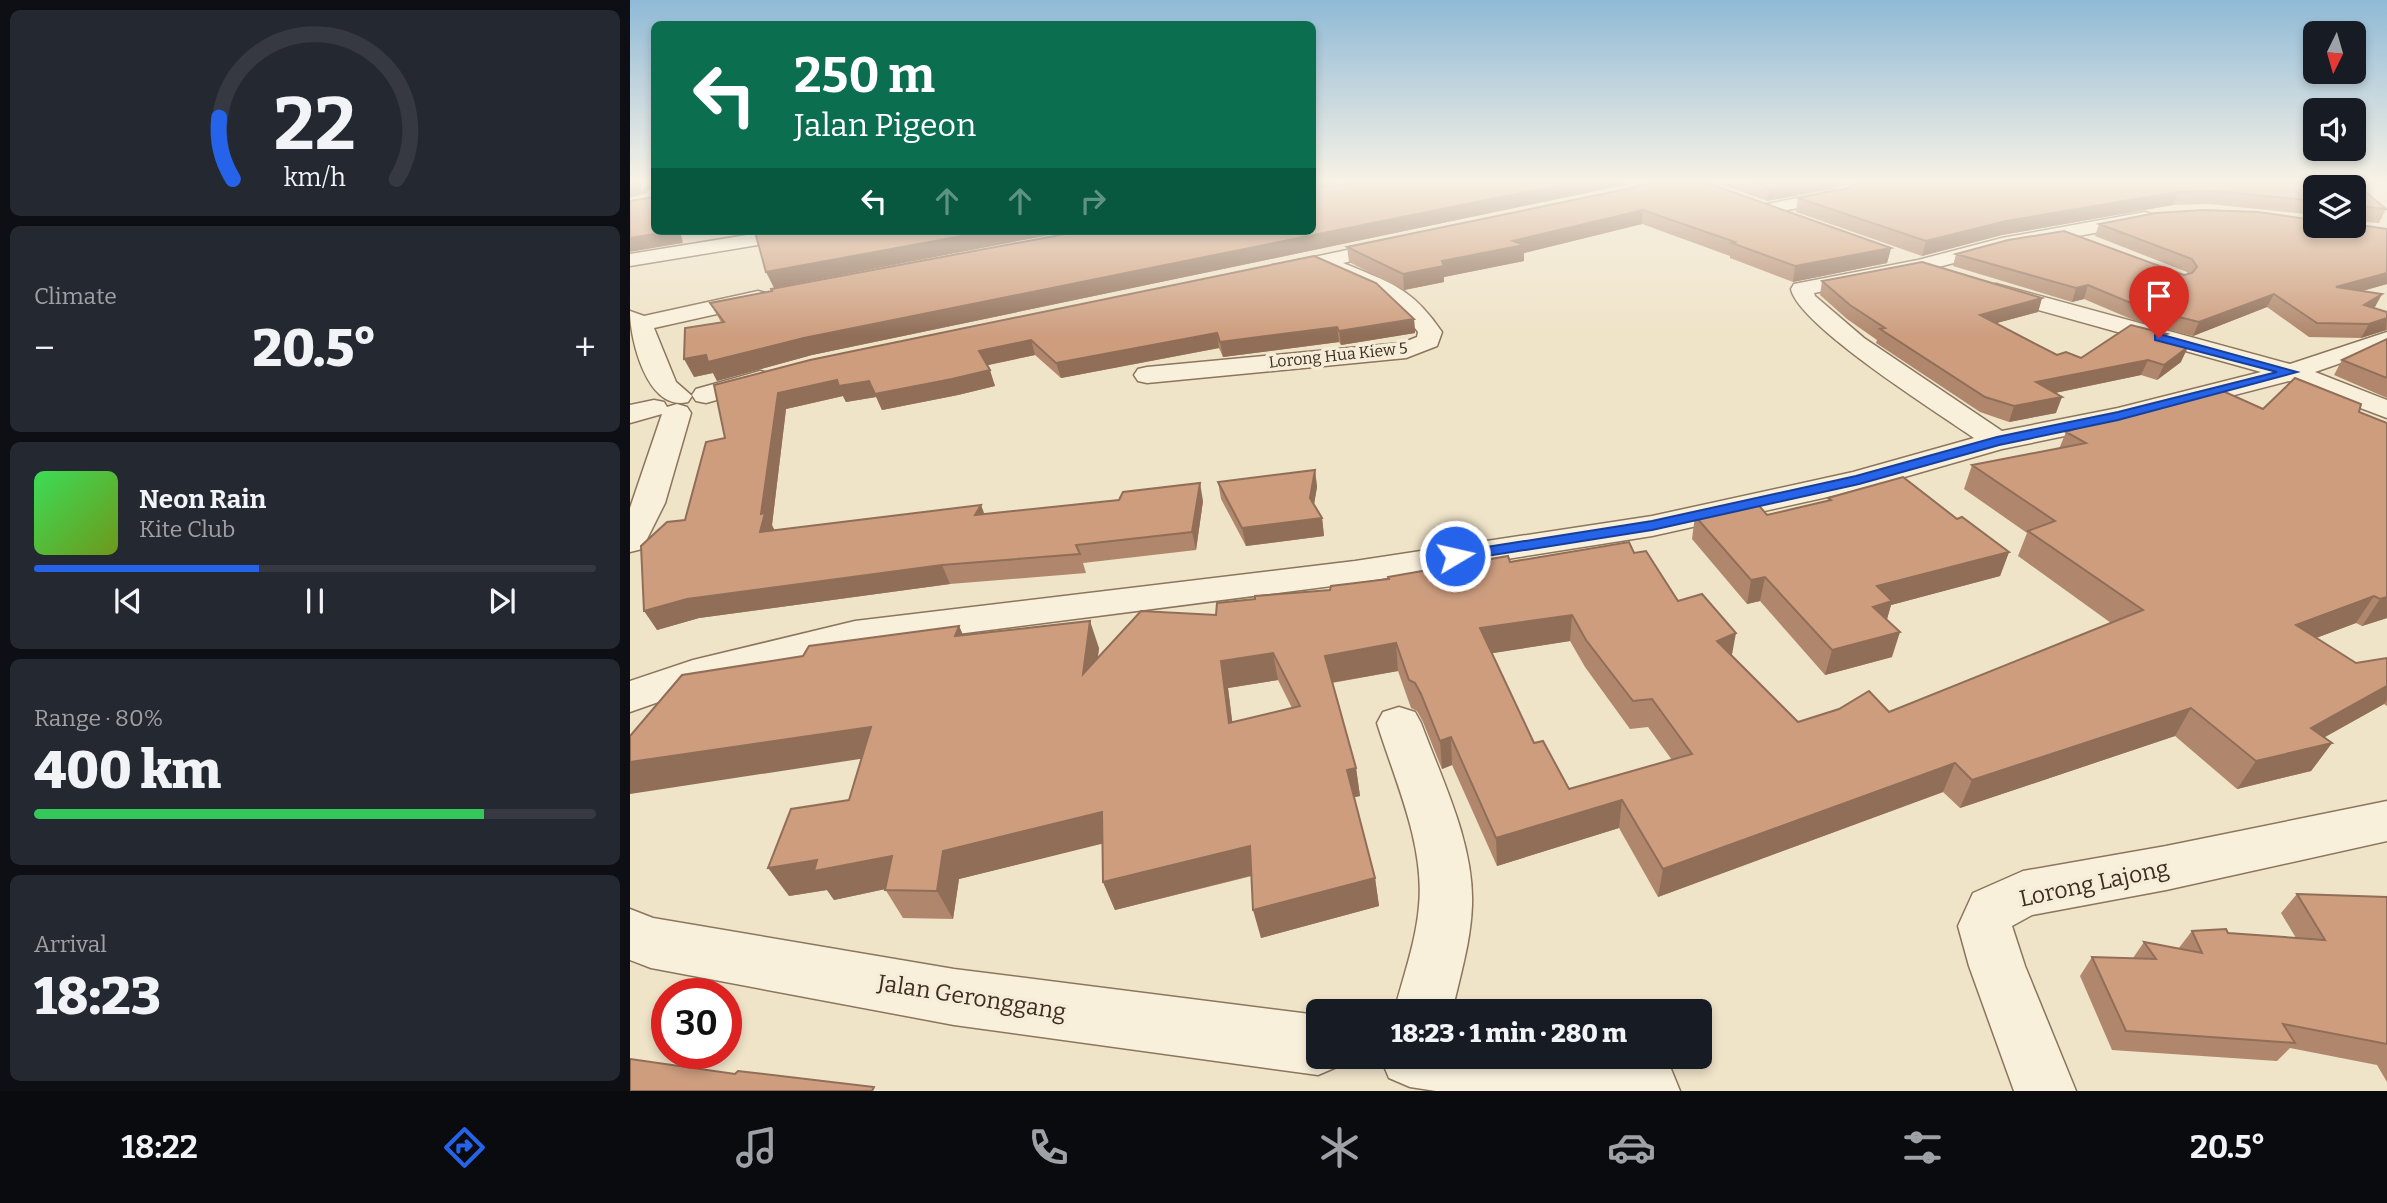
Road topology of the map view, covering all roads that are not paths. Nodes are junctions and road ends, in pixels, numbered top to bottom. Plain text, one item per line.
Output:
1 (2055, 234) edge
2 (2062, 234) edge
3 (783, 235) edge
4 (1417, 241) edge
5 (2095, 247) edge
6 (1887, 254) edge
7 (630, 260) edge
8 (1321, 261) junction
9 (1919, 266) junction
10 (1254, 275) edge
11 (783, 293) edge
12 (633, 322) edge
13 (2387, 339) edge
14 (2291, 372) junction
15 (778, 374) edge
16 (1147, 375) dead end
17 (660, 408) edge
18 (2387, 410) edge
19 (1997, 441) junction
20 (630, 542) edge
21 (630, 697) edge
22 (1399, 723) dead end
23 (2387, 821) edge
24 (637, 947) edge
25 (1426, 999) edge
26 (1306, 1043) edge
27 (1495, 1069) edge
28 (1649, 1091) edge
29 (2045, 1091) edge

1 - 9 street
2 - 5 street
3 - 7 street
4 - 8 street
6 - 9 street
8 - 10 street
8 - 16 street, Lorong Hua Kiew 5
9 - 14 street
9 - 19 street
11 - 12 street
12 - 17 street
13 - 14 street
14 - 18 street
14 - 19 street
15 - 17 street
17 - 20 street
19 - 21 street
22 - 25 street
23 - 29 street, Lorong Lajong
24 - 26 street, Jalan Geronggang
27 - 28 street

